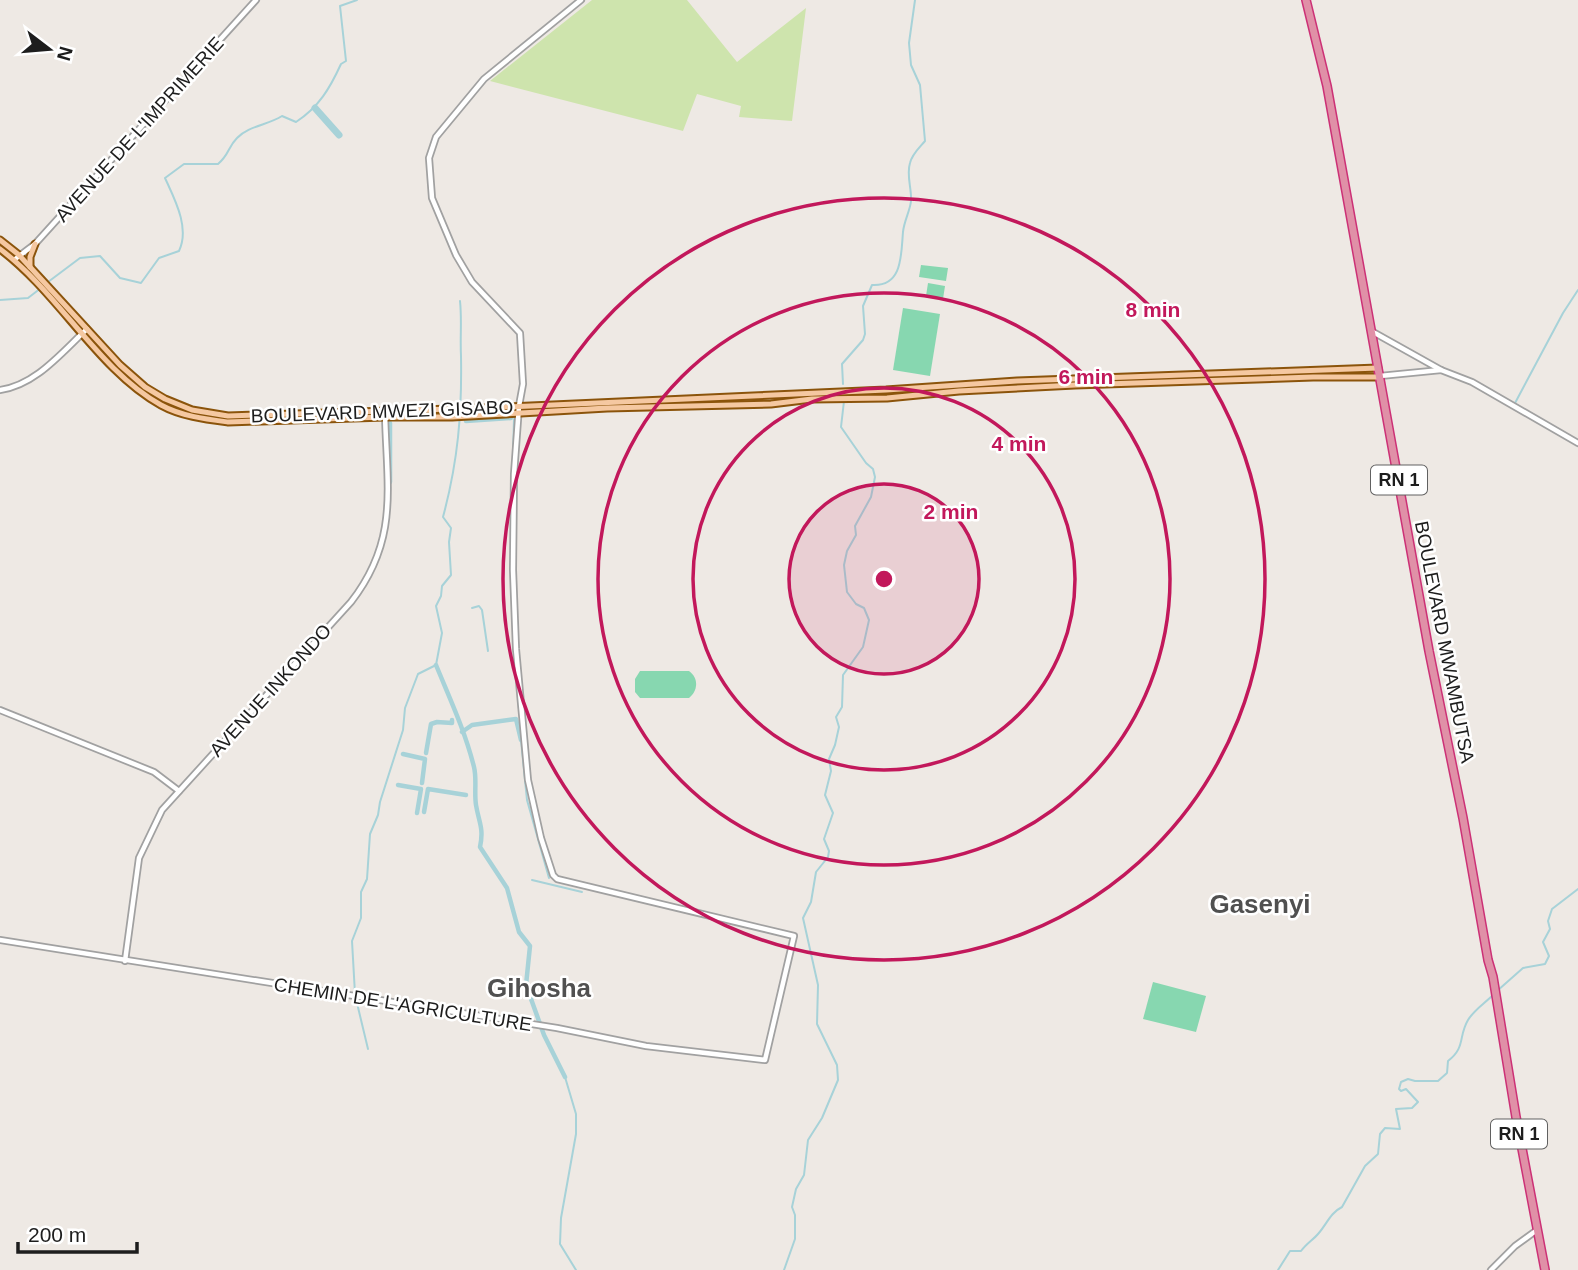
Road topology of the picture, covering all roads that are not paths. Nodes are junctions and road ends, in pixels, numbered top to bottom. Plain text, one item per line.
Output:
1 (256, 0) edge
2 (581, 0) edge
3 (1306, 0) edge
4 (0, 240) edge
5 (35, 244) junction
6 (0, 249) edge
7 (17, 257) junction
8 (32, 272) junction
9 (85, 331) junction
10 (1372, 331) junction
11 (1441, 370) junction
12 (1378, 372) junction
13 (0, 390) edge
14 (832, 396) junction
15 (680, 398) junction
16 (679, 406) junction
17 (443, 410) junction
18 (518, 410) junction
19 (473, 412) junction
20 (385, 414) junction
21 (443, 417) junction
22 (1578, 443) edge
23 (0, 710) edge
24 (179, 791) junction
25 (0, 940) edge
26 (125, 961) junction
27 (1538, 1230) junction
28 (1490, 1270) edge
29 (1545, 1270) edge

1 - 5 street, AVENUE DE L'IMPRIMERIE
2 - 18 street
3 - 10 highway, BOULEVARD MWAMBUTSA / RN 1
4 - 7 main road, BOULEVARD MWEZI GISABO
5 - 7 street, AVENUE DE L'IMPRIMERIE
5 - 8 main road
6 - 7 main road, BOULEVARD MWEZI GISABO
7 - 8 main road, BOULEVARD MWEZI GISABO
8 - 9 main road, BOULEVARD MWEZI GISABO
9 - 13 street
9 - 20 main road, BOULEVARD MWEZI GISABO
10 - 11 street
10 - 12 highway, BOULEVARD MWAMBUTSA / RN 1
11 - 12 street
11 - 22 street
12 - 14 main road
12 - 27 highway, BOULEVARD MWAMBUTSA / RN 1
14 - 15 main road, BOULEVARD MWEZI GISABO
14 - 16 main road, BOULEVARD MWEZI GISABO
15 - 16 main road
15 - 18 main road, BOULEVARD MWEZI GISABO
16 - 18 main road, BOULEVARD MWEZI GISABO
17 - 19 main road, BOULEVARD MWEZI GISABO
17 - 20 main road, BOULEVARD MWEZI GISABO
17 - 21 main road
18 - 19 main road, BOULEVARD MWEZI GISABO
18 - 26 street, CHEMIN DE L'AGRICULTURE
19 - 21 main road, BOULEVARD MWEZI GISABO
20 - 21 main road, BOULEVARD MWEZI GISABO
20 - 24 street, AVENUE INKONDO
23 - 24 street
24 - 26 street, AVENUE INKONDO
25 - 26 street, CHEMIN DE L'AGRICULTURE
27 - 28 street
27 - 29 highway, BOULEVARD MWAMBUTSA / RN 1

